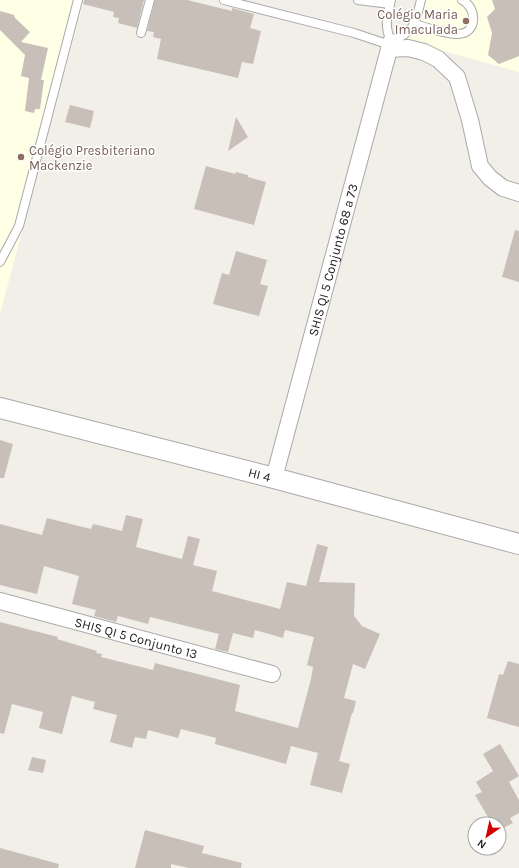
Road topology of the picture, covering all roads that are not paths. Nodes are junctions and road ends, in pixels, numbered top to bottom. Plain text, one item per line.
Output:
1 (78, 0) edge
2 (150, 0) edge
3 (224, 0) edge
4 (358, 0) edge
5 (421, 0) edge
6 (462, 0) edge
7 (390, 2) edge
8 (415, 24) junction
9 (141, 33) dead end
10 (390, 45) junction
11 (519, 193) edge
12 (0, 262) edge
13 (0, 408) edge
14 (274, 478) junction
15 (519, 544) edge
16 (0, 601) edge
17 (272, 674) dead end

1 - 12 lane
2 - 9 lane
3 - 10 lane
4 - 7 lane
5 - 8 lane
6 - 8 lane
7 - 10 lane
8 - 10 lane
10 - 11 street
10 - 14 street, SHIS QI 5 Conjunto 68 a 73
13 - 14 street, HI 4
14 - 15 street, HI 4
16 - 17 street, SHIS QI 5 Conjunto 13

